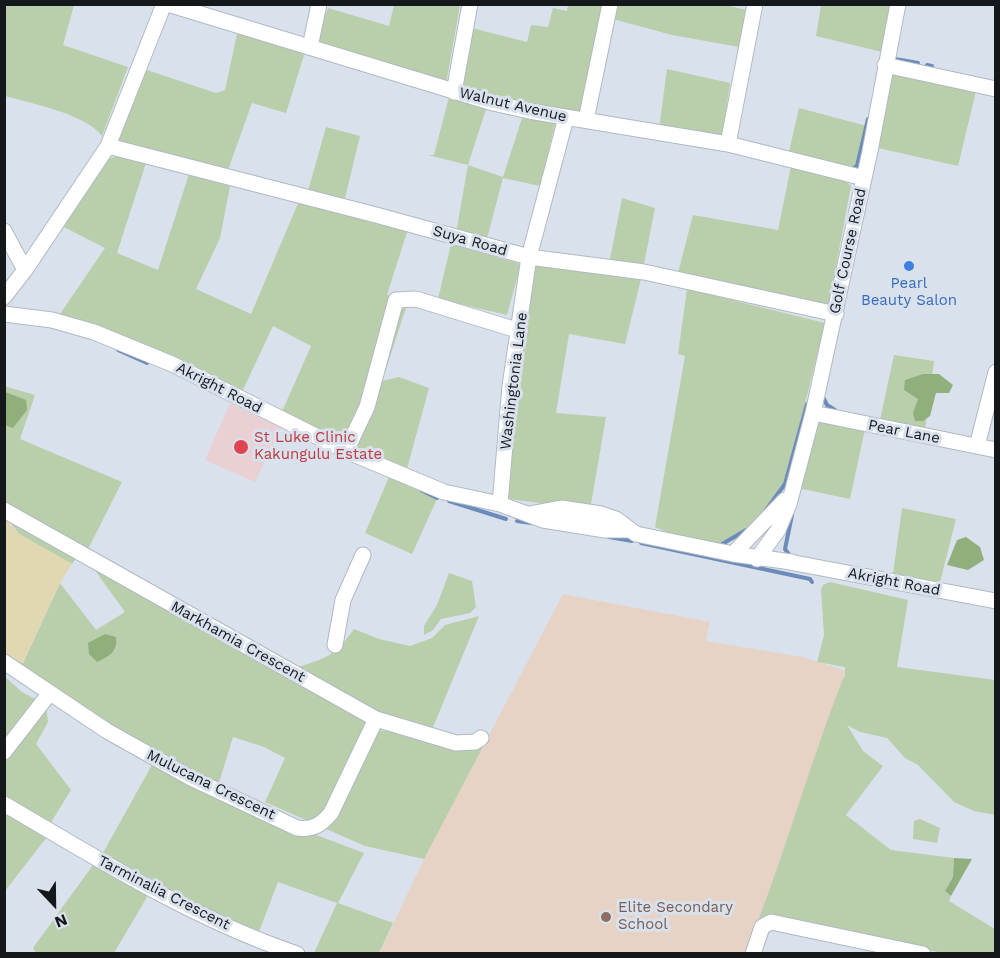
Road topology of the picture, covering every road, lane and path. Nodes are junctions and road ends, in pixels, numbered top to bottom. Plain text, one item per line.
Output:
1 (166, 4) edge
2 (319, 4) edge
3 (470, 4) edge
4 (610, 4) edge
5 (755, 4) edge
6 (897, 4) edge
7 (310, 47) junction
8 (885, 65) junction
9 (996, 89) edge
10 (454, 92) junction
11 (566, 118) junction
12 (586, 120) junction
13 (728, 144) junction
14 (108, 146) junction
15 (864, 178) junction
16 (4, 231) edge
17 (529, 257) junction
18 (25, 270) junction
19 (4, 297) edge
20 (4, 314) edge
21 (836, 314) junction
22 (520, 330) junction
23 (996, 372) edge
24 (813, 413) junction
25 (977, 446) junction
26 (996, 450) edge
27 (346, 451) junction
28 (789, 496) junction
29 (500, 504) junction
30 (4, 510) edge
31 (778, 530) junction
32 (733, 554) junction
33 (363, 555) dead end
34 (757, 559) junction
35 (792, 562) junction
36 (996, 601) edge
37 (335, 645) dead end
38 (4, 662) edge
39 (49, 694) junction
40 (376, 719) junction
41 (481, 738) dead end
42 (4, 752) edge
43 (4, 804) edge
44 (255, 947) edge
45 (297, 954) edge
46 (753, 954) edge
47 (923, 954) edge

1 - 7 street, Walnut Avenue
1 - 14 street
2 - 7 street
3 - 10 street
4 - 12 street
5 - 13 street
6 - 8 street, Golf Course Road
7 - 10 street, Walnut Avenue
8 - 9 street
8 - 15 street, Golf Course Road
10 - 11 street, Walnut Avenue
11 - 12 street, Walnut Avenue
11 - 17 street, Washingtonia Lane
12 - 13 street, Walnut Avenue
13 - 15 street, Walnut Avenue
14 - 17 street, Suya Road
14 - 18 street
15 - 21 street, Golf Course Road
16 - 18 street
17 - 21 street, Suya Road
17 - 22 street, Washingtonia Lane
18 - 19 street
20 - 27 street, Akright Road
21 - 24 street, Golf Course Road
22 - 27 street
22 - 29 street, Washingtonia Lane
23 - 25 street
24 - 25 street, Pear Lane
24 - 28 street, Golf Course Road
25 - 26 street, Pear Lane
27 - 29 street, Akright Road
28 - 31 street, Golf Course Road
28 - 32 street, Golf Course Road
29 - 32 street, Akright Road
30 - 40 street, Markhamia Crescent
31 - 34 street, Golf Course Road
31 - 35 street
32 - 34 street, Akright Road
33 - 37 street
34 - 35 street, Akright Road
35 - 36 street, Akright Road
38 - 39 street, Mulucana Crescent
39 - 40 street, Mulucana Crescent
39 - 42 street
40 - 41 street, Markhamia Crescent
43 - 44 street, Tarminalia Crescent
44 - 45 street, Tarminalia Crescent
46 - 47 street

